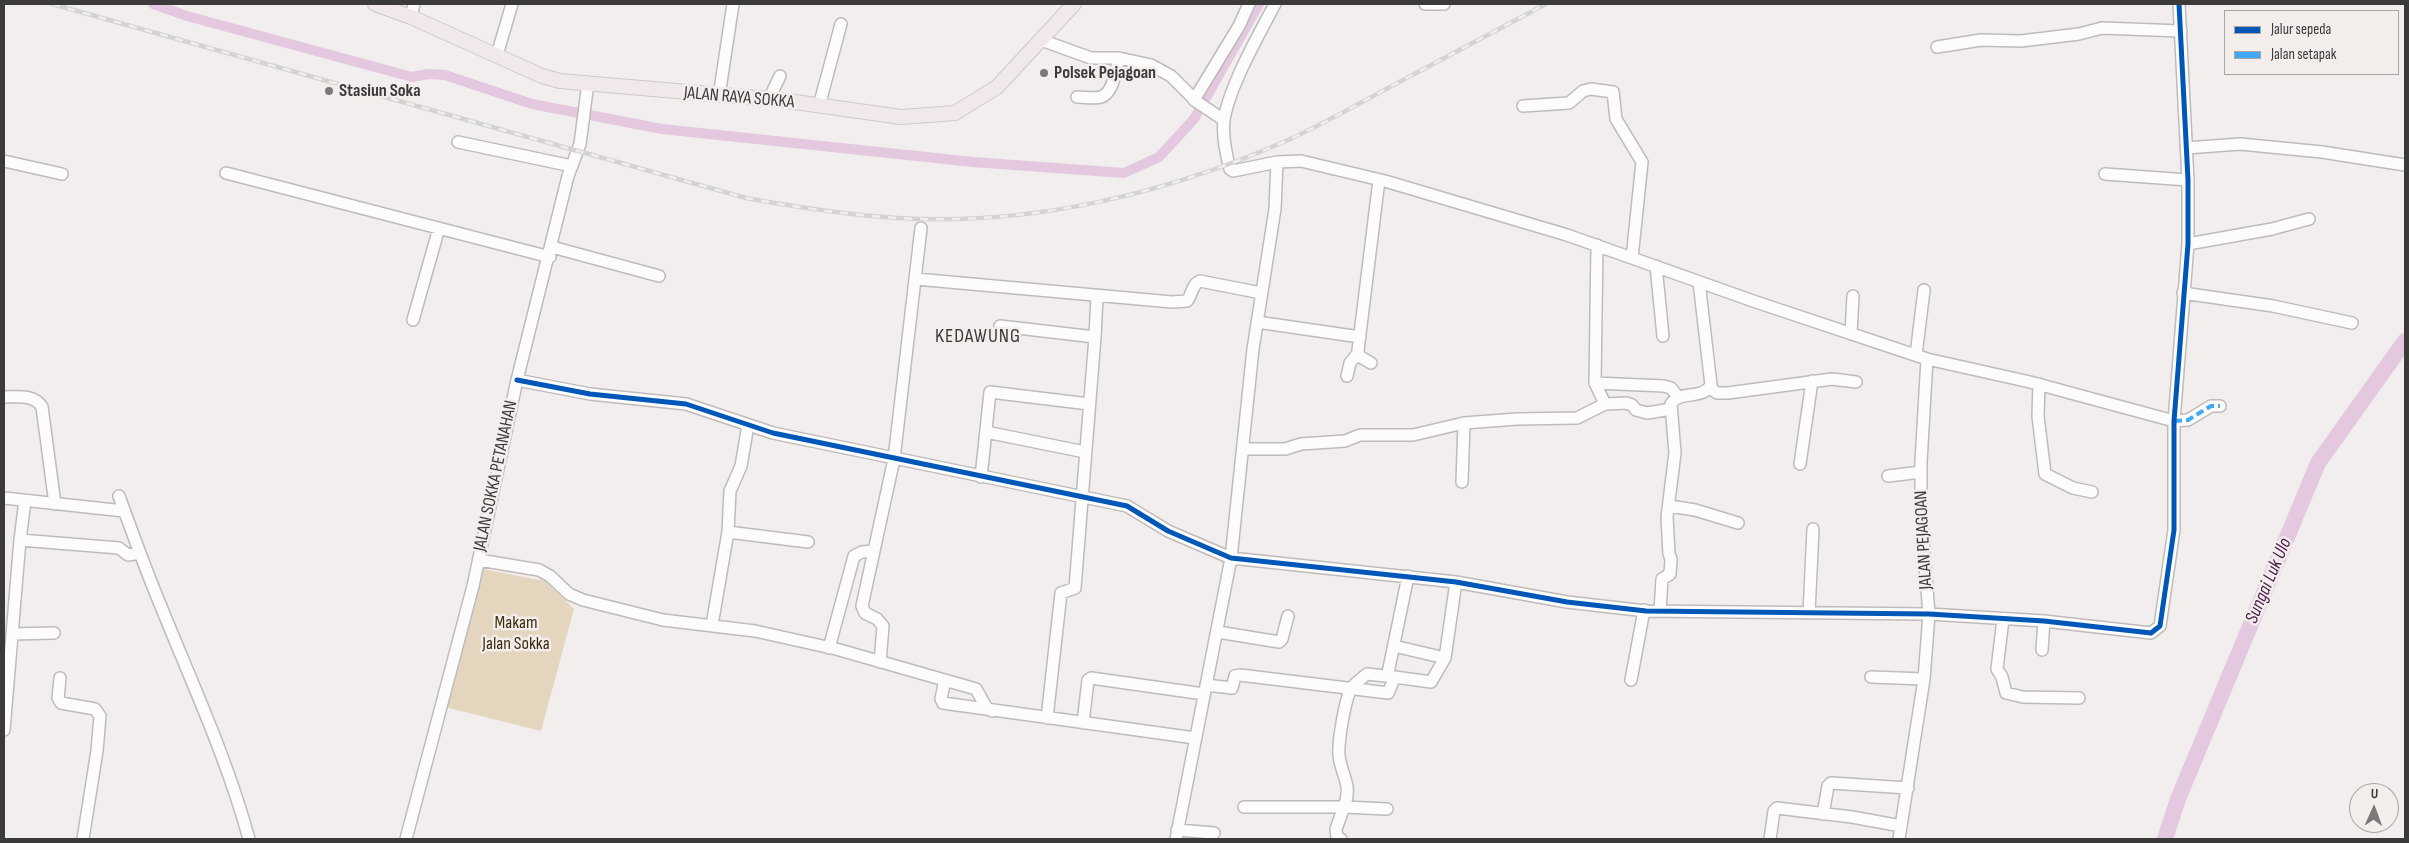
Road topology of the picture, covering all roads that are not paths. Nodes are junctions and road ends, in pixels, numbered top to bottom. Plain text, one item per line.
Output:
1 (375, 4) edge
2 (512, 4) edge
3 (734, 4) edge
4 (1074, 4) edge
5 (1249, 4) edge
6 (1275, 4) edge
7 (1425, 4) edge
8 (1444, 4) edge
9 (2180, 4) edge
10 (412, 10) edge
11 (841, 24) dead end
12 (2181, 31) junction
13 (1041, 40) junction
14 (1937, 47) dead end
15 (497, 55) junction
16 (1119, 58) junction
17 (780, 76) dead end
18 (588, 83) junction
19 (719, 96) junction
20 (1077, 97) dead end
21 (769, 100) junction
22 (1196, 101) junction
23 (819, 106) junction
24 (1523, 106) dead end
25 (1224, 120) junction
26 (458, 142) dead end
27 (2186, 148) junction
28 (4, 161) edge
29 (1277, 162) junction
30 (2405, 164) edge
31 (572, 166) junction
32 (226, 173) dead end
33 (62, 174) dead end
34 (2105, 174) dead end
35 (1379, 180) junction
36 (2188, 180) junction
37 (2309, 219) dead end
38 (439, 228) junction
39 (921, 228) dead end
40 (2188, 244) junction
41 (1597, 245) junction
42 (551, 252) junction
43 (1632, 258) junction
44 (1656, 266) junction
45 (659, 276) dead end
46 (916, 279) junction
47 (1698, 282) junction
48 (1924, 290) dead end
49 (1261, 293) junction
50 (2183, 293) junction
51 (1097, 296) junction
52 (1853, 296) dead end
53 (413, 320) dead end
54 (1257, 322) junction
55 (2352, 323) dead end
56 (1000, 326) dead end
57 (1851, 334) junction
58 (1663, 336) dead end
59 (1095, 337) junction
60 (1360, 337) junction
61 (1358, 352) junction
62 (1921, 357) junction
63 (1371, 363) dead end
64 (1347, 376) dead end
65 (517, 380) junction
66 (1812, 381) junction
67 (1856, 382) dead end
68 (1596, 383) junction
69 (2039, 384) junction
70 (1710, 388) junction
71 (4, 397) edge
72 (1678, 397) junction
73 (1089, 404) junction
74 (1605, 404) junction
75 (2220, 406) dead end
76 (1671, 409) junction
77 (2174, 421) junction
78 (1464, 423) junction
79 (748, 425) junction
80 (986, 432) junction
81 (1243, 449) junction
82 (1085, 452) junction
83 (894, 459) junction
84 (1800, 464) dead end
85 (1921, 472) junction
86 (1888, 476) dead end
87 (981, 477) junction
88 (1462, 482) dead end
89 (2092, 492) dead end
90 (119, 496) dead end
91 (1082, 497) junction
92 (4, 498) edge
93 (25, 501) junction
94 (55, 504) junction
95 (1669, 506) junction
96 (124, 511) junction
97 (1738, 523) dead end
98 (1813, 529) dead end
99 (728, 532) junction
100 (20, 540) junction
101 (808, 542) dead end
102 (874, 551) junction
103 (140, 553) junction
104 (1231, 558) junction
105 (479, 560) junction
106 (1408, 576) junction
107 (1456, 582) junction
108 (1644, 610) junction
109 (1660, 611) junction
110 (1810, 613) junction
111 (1929, 614) junction
112 (1288, 616) dead end
113 (2003, 619) junction
114 (2044, 621) junction
115 (712, 625) junction
116 (1218, 632) junction
117 (54, 633) dead end
118 (12, 634) junction
119 (1394, 646) junction
120 (829, 648) junction
121 (2042, 650) dead end
122 (1445, 658) junction
123 (880, 662) junction
124 (1871, 677) dead end
125 (60, 678) dead end
126 (1924, 679) junction
127 (945, 680) junction
128 (1631, 680) dead end
129 (1205, 689) junction
130 (1351, 690) junction
131 (2079, 698) dead end
132 (992, 711) junction
133 (1047, 718) junction
134 (1083, 723) junction
135 (4, 730) edge
136 (1195, 738) junction
137 (1908, 788) junction
138 (1244, 807) dead end
139 (1344, 807) junction
140 (1387, 809) dead end
141 (1823, 814) junction
142 (1901, 826) junction
143 (1214, 833) dead end
144 (1176, 835) edge
145 (83, 839) edge
146 (249, 839) edge
147 (406, 839) edge
148 (1341, 839) edge
149 (1770, 839) edge
150 (1899, 839) edge

1 - 10 main road, JALAN RAYA SOKKA
2 - 15 street
3 - 19 street
4 - 13 main road, JALAN RAYA SOKKA
5 - 22 street
6 - 25 street
7 - 8 street
9 - 12 street
10 - 15 main road, JALAN RAYA SOKKA
11 - 23 street
12 - 14 street
12 - 27 street
13 - 16 street
13 - 23 main road, JALAN RAYA SOKKA
15 - 18 main road, JALAN RAYA SOKKA
16 - 20 street
16 - 22 street
17 - 21 street
18 - 19 main road, JALAN RAYA SOKKA
18 - 31 street, JALAN SOKKA PETANAHAN
19 - 21 main road, JALAN RAYA SOKKA
21 - 23 main road, JALAN RAYA SOKKA
22 - 25 street
24 - 43 street
25 - 29 street
26 - 31 street
27 - 30 street
27 - 36 street
28 - 33 street
29 - 35 street
29 - 49 street
31 - 42 street, JALAN SOKKA PETANAHAN
32 - 38 street
34 - 36 street
35 - 41 street
35 - 60 street
36 - 40 street
37 - 40 street
38 - 42 street
38 - 53 street
39 - 46 street
40 - 50 street
41 - 43 street
41 - 68 street
42 - 45 street
42 - 65 street, JALAN SOKKA PETANAHAN
43 - 44 street
44 - 47 street
44 - 58 street
46 - 51 street
46 - 83 street
47 - 57 street
47 - 70 street
48 - 62 street, JALAN PEJAGOAN
49 - 51 street
49 - 54 street
50 - 55 street
50 - 77 street
51 - 59 street
52 - 57 street
54 - 60 street
54 - 81 street
56 - 59 street
57 - 62 street
59 - 73 street
60 - 61 street
61 - 63 street
61 - 64 street
62 - 69 street
62 - 85 street, JALAN PEJAGOAN
65 - 79 street
65 - 105 street, JALAN SOKKA PETANAHAN
66 - 67 street
66 - 70 street
66 - 84 street
68 - 72 street
68 - 74 street
69 - 77 street
69 - 89 street
70 - 72 street
71 - 94 street
72 - 76 street
73 - 80 street
73 - 82 street
74 - 76 street
74 - 78 street
75 - 77 street
76 - 95 street
77 - 114 street
78 - 81 street
78 - 88 street
79 - 83 street
79 - 99 street
80 - 82 street
80 - 87 street
81 - 104 street
82 - 91 street
83 - 87 street
83 - 102 street
85 - 86 street
85 - 111 street, JALAN PEJAGOAN
87 - 91 street
90 - 96 street
91 - 104 street
91 - 133 street
92 - 93 street
93 - 94 street
93 - 100 street
94 - 96 street
95 - 97 street
95 - 109 street
96 - 103 street
98 - 110 street
99 - 101 street
99 - 115 street
100 - 103 street
100 - 118 street
102 - 120 street
102 - 123 street
103 - 146 street
104 - 106 street
104 - 116 street
105 - 115 street
105 - 147 street, JALAN SOKKA PETANAHAN
106 - 107 street
106 - 119 street
107 - 108 street
107 - 122 street
108 - 109 street
108 - 128 street
109 - 110 street
110 - 111 street
111 - 113 street
111 - 126 street, JALAN PEJAGOAN
112 - 116 street
113 - 114 street
113 - 131 street
114 - 121 street
115 - 120 street
116 - 129 street
117 - 118 street
118 - 135 street
119 - 122 street
119 - 130 street
120 - 123 street
122 - 130 street
123 - 127 street
124 - 126 street
125 - 145 street
126 - 137 street, JALAN PEJAGOAN
127 - 132 street
127 - 132 street
129 - 130 street
129 - 134 street
129 - 136 street
130 - 139 street
132 - 133 street
133 - 134 street
134 - 136 street
136 - 144 street
137 - 141 street
137 - 142 street, JALAN PEJAGOAN
138 - 139 street
139 - 140 street
139 - 148 street
141 - 142 street
141 - 149 street
142 - 150 street, JALAN PEJAGOAN
143 - 144 street

